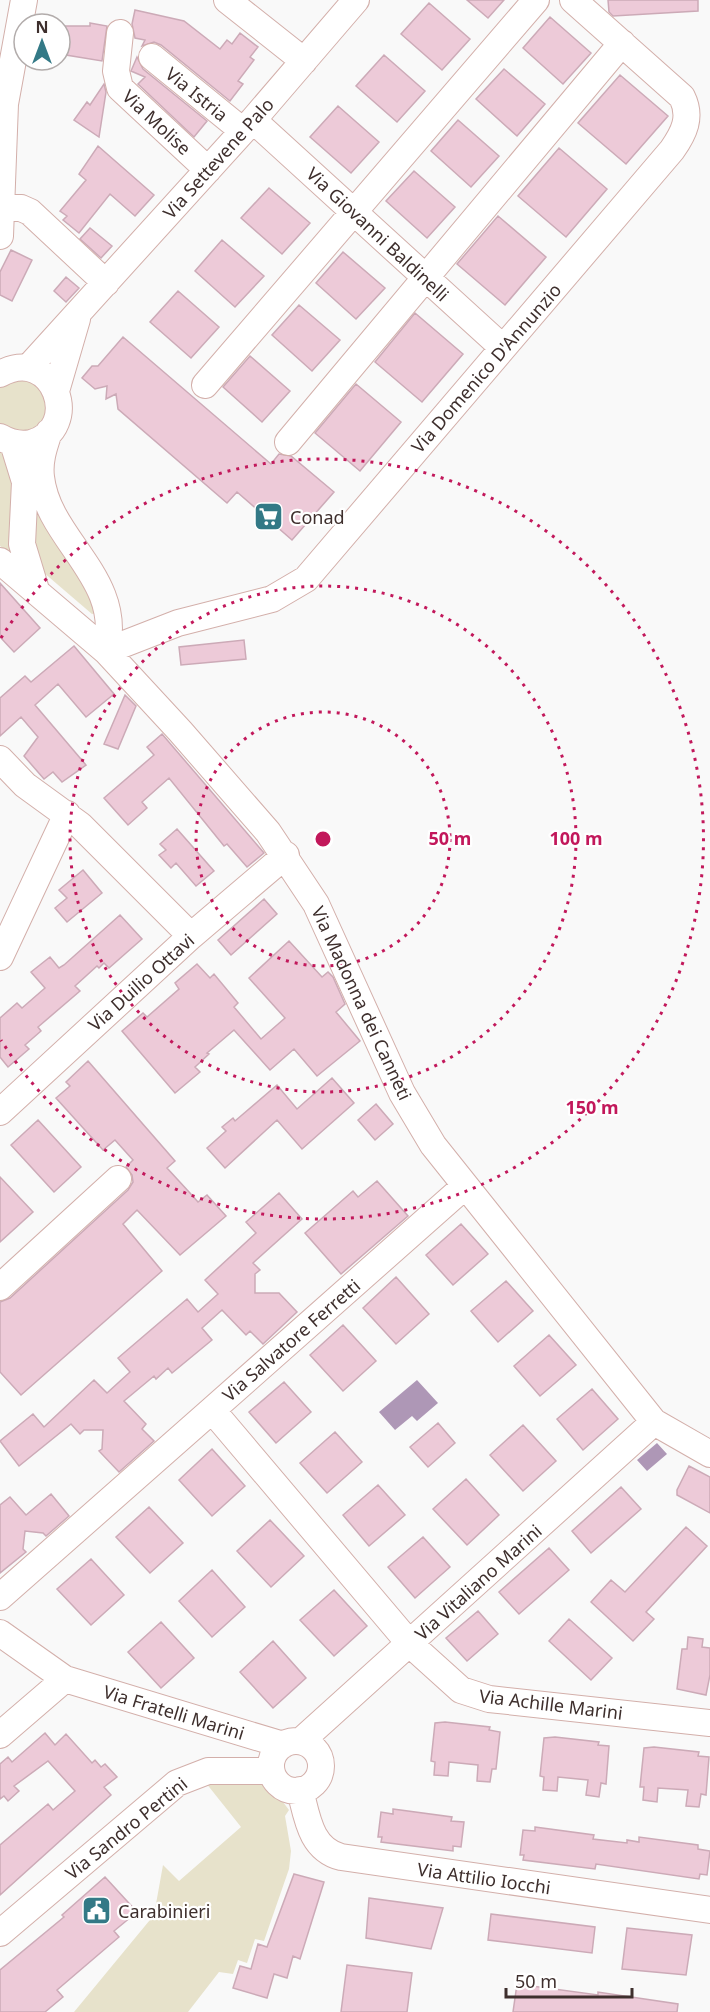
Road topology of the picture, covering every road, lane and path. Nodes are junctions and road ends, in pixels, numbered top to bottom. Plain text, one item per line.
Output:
1 (24, 0) edge
2 (227, 0) edge
3 (356, 0) edge
4 (536, 0) edge
5 (573, 0) edge
6 (120, 33) dead end
7 (622, 43) junction
8 (152, 57) dead end
9 (304, 61) junction
10 (248, 126) junction
11 (208, 170) junction
12 (3, 207) junction
13 (353, 211) junction
14 (0, 236) edge
15 (426, 278) junction
16 (106, 283) junction
17 (78, 313) junction
18 (503, 348) junction
19 (28, 368) junction
20 (0, 374) edge
21 (205, 385) dead end
22 (56, 391) junction
23 (49, 432) junction
24 (4, 439) edge
25 (288, 442) dead end
26 (0, 561) edge
27 (36, 590) junction
28 (106, 651) junction
29 (0, 759) edge
30 (67, 813) junction
31 (286, 855) junction
32 (191, 936) junction
33 (0, 957) edge
34 (0, 1112) edge
35 (118, 1179) dead end
36 (465, 1186) junction
37 (0, 1287) edge
38 (212, 1410) junction
39 (654, 1422) junction
40 (710, 1454) edge
41 (0, 1598) edge
42 (0, 1633) edge
43 (410, 1644) junction
44 (65, 1679) junction
45 (710, 1723) edge
46 (0, 1735) edge
47 (292, 1743) junction
48 (271, 1771) junction
49 (300, 1790) junction
50 (710, 1910) edge
51 (0, 1933) edge

1 - 12 street
2 - 9 street
3 - 9 street, Via Settevene Palo
4 - 13 street
5 - 7 street, Via Domenico D'Annunzio
6 - 11 street, Via Molise
7 - 15 street
7 - 18 street, Via Domenico D'Annunzio
8 - 10 street, Via Istria
9 - 10 street, Via Settevene Palo
10 - 11 street, Via Settevene Palo
10 - 13 street, Via Giovanni Baldinelli
11 - 16 street, Via Settevene Palo
12 - 14 street
12 - 16 street
13 - 15 street, Via Giovanni Baldinelli
13 - 21 street
15 - 18 street, Via Giovanni Baldinelli
15 - 25 street
16 - 17 street, Via Settevene Palo
17 - 19 street, Via Settevene Palo
17 - 22 street, Via Settevene Palo
18 - 28 street, Via Domenico D'Annunzio
19 - 20 street
19 - 22 street
22 - 23 street, Via Settevene Palo
23 - 24 street
23 - 28 street, Via Settevene Palo
24 - 27 street
26 - 27 street, Via Madonna dei Canneti
27 - 28 street, Via Madonna dei Canneti
28 - 31 street, Via Madonna dei Canneti
29 - 30 street
30 - 32 street
30 - 33 street
31 - 32 street, Via Duilio Ottavi
31 - 36 street, Via Madonna dei Canneti
32 - 34 street, Via Duilio Ottavi
35 - 37 street
36 - 38 street, Via Salvatore Ferretti
36 - 39 street, Via Madonna dei Canneti
38 - 41 street
38 - 43 street, Via Salvatore Ferretti
39 - 40 street, Via Madonna dei Canneti
39 - 43 street, Via Vitaliano Marini
42 - 44 street, Via Fratelli Marini
43 - 45 street, Via Achille Marini
43 - 47 street, Via Vitaliano Marini
44 - 46 street
44 - 47 street, Via Fratelli Marini
47 - 48 street
47 - 49 street
48 - 49 street
48 - 51 street, Via Sandro Pertini
49 - 50 street, Via Attilio Iocchi

